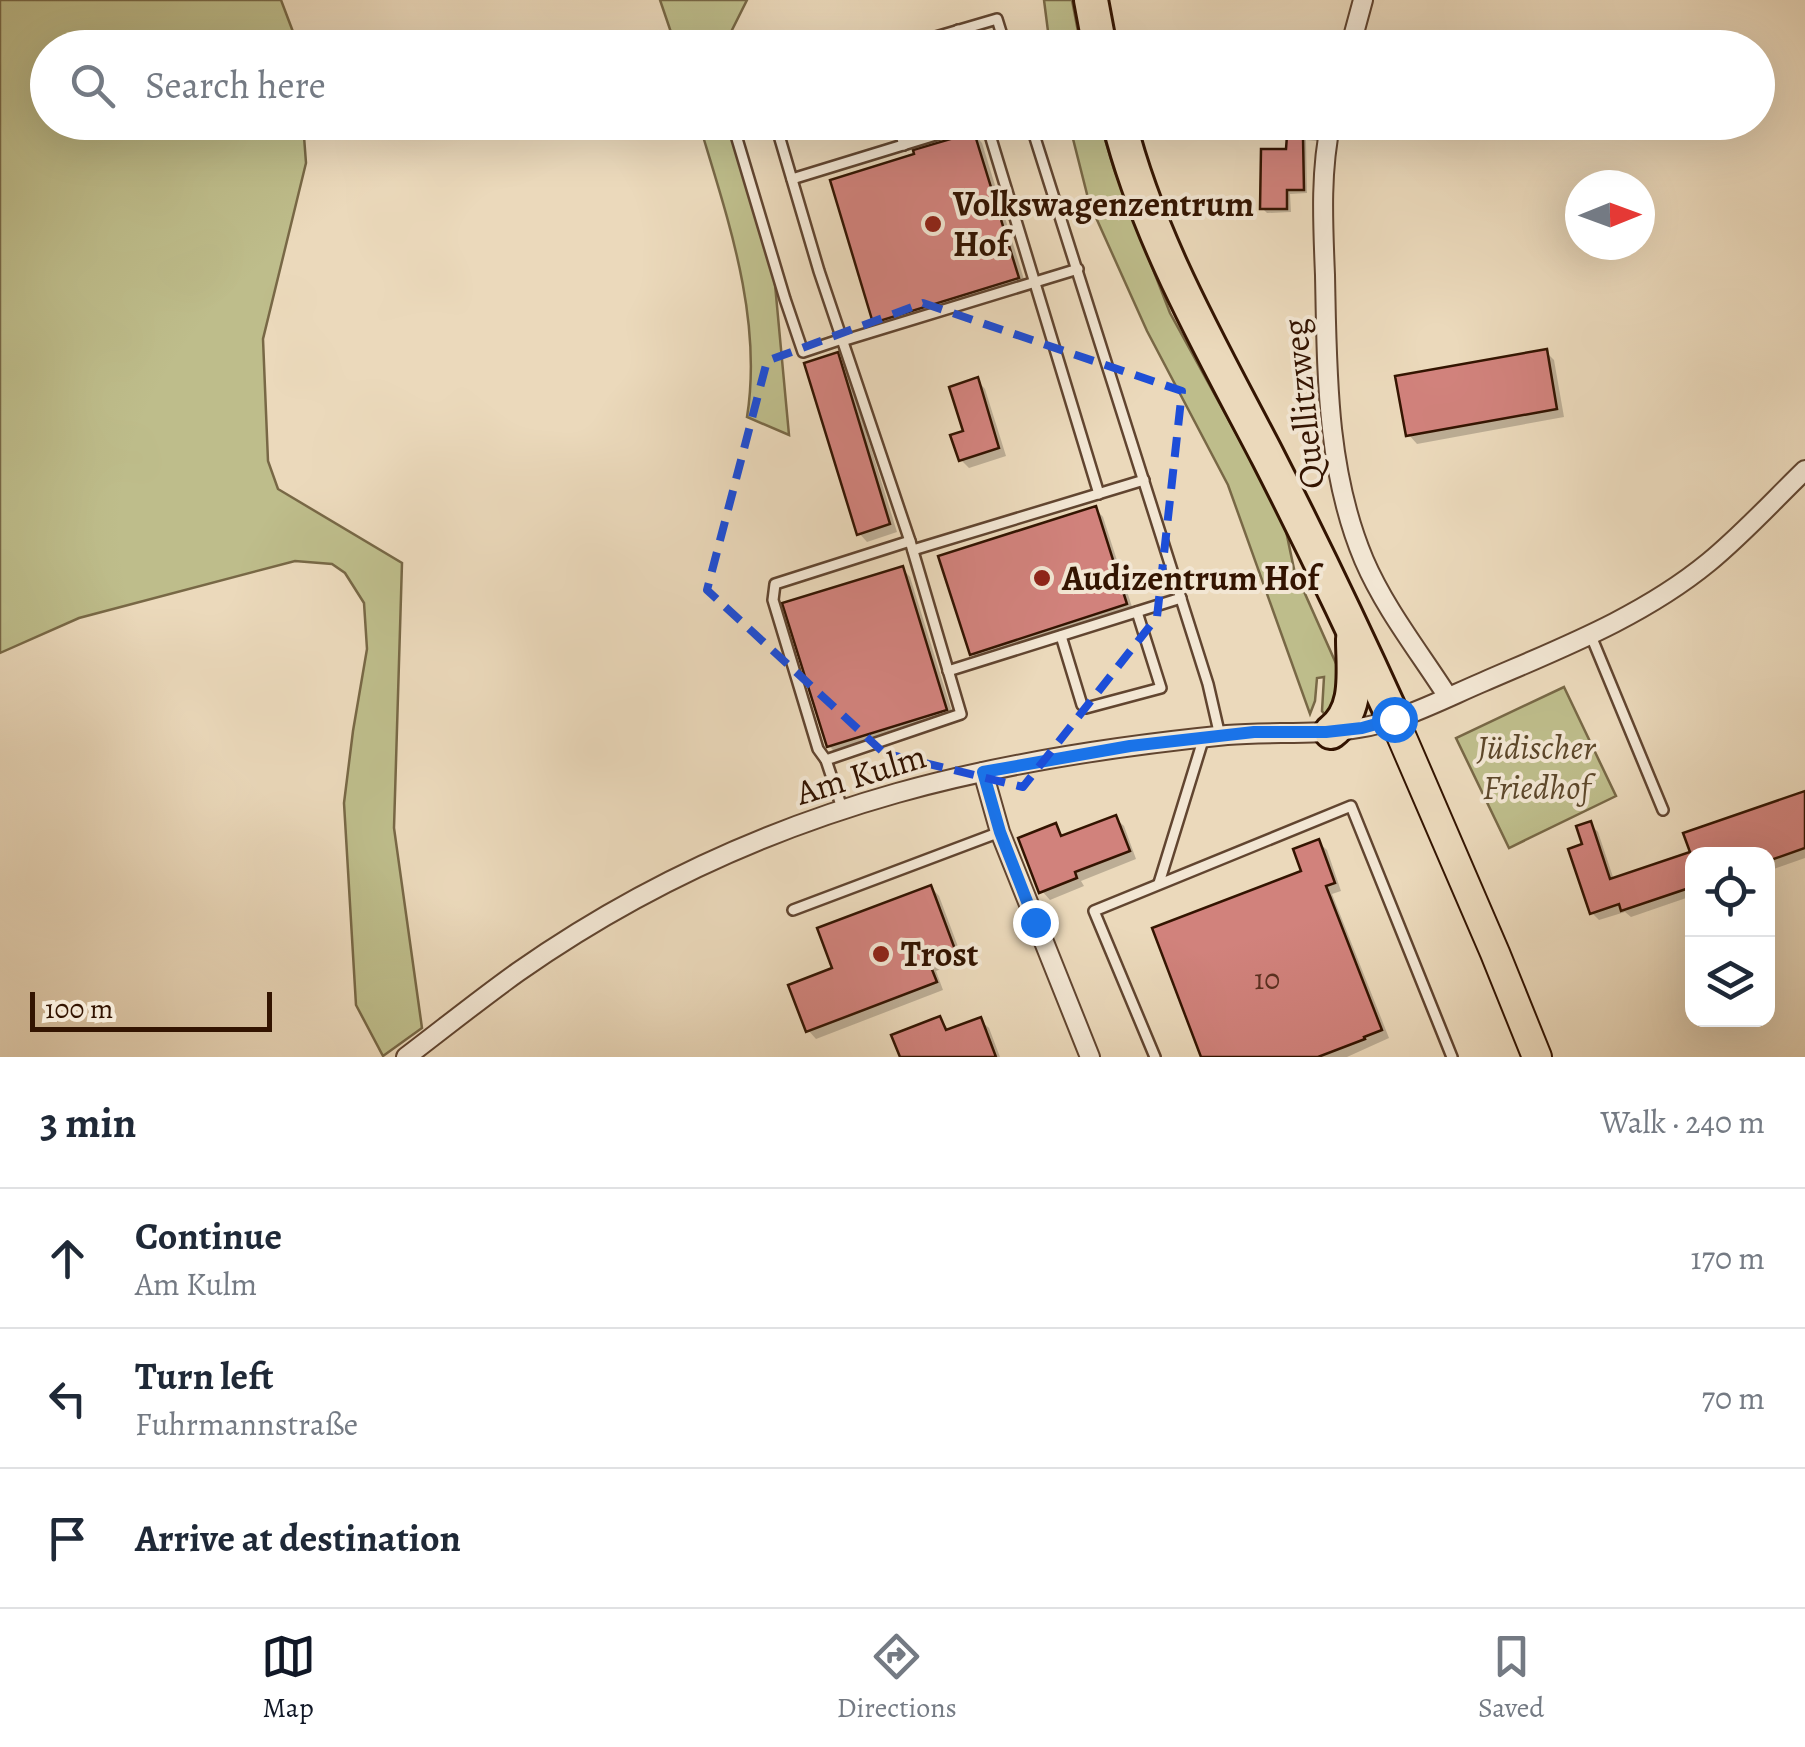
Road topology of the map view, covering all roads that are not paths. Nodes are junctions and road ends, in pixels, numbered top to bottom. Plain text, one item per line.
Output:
1 (1090, 0) edge
2 (1363, 0) edge
3 (958, 30) edge
4 (1000, 30) edge
5 (1096, 30) edge
6 (1355, 30) edge
7 (737, 140) edge
8 (780, 140) edge
9 (902, 140) edge
10 (920, 140) edge
11 (992, 140) edge
12 (1036, 140) edge
13 (1125, 140) edge
14 (1328, 140) edge
15 (904, 145) junction
16 (792, 178) junction
17 (1078, 269) junction
18 (1036, 282) junction
19 (842, 340) junction
20 (1805, 470) edge
21 (1144, 480) junction
22 (1099, 494) junction
23 (912, 546) junction
24 (1181, 598) junction
25 (1137, 612) junction
26 (1353, 629) junction
27 (1061, 636) junction
28 (1591, 636) junction
29 (948, 671) junction
30 (1448, 697) junction
31 (1394, 719) junction
32 (1331, 732) junction
33 (1212, 736) junction
34 (826, 760) junction
35 (983, 772) junction
36 (1663, 810) dead end
37 (843, 811) junction
38 (1000, 832) junction
39 (1159, 883) junction
40 (792, 910) dead end
41 (406, 1057) edge
42 (1090, 1057) edge
43 (1156, 1057) edge
44 (1452, 1057) edge
45 (1537, 1057) edge

1 - 5 highway
2 - 6 street
3 - 4 lane
7 - 19 lane
8 - 16 lane
9 - 15 lane
10 - 15 lane
11 - 18 lane
12 - 17 lane
13 - 26 highway
14 - 30 street, Quellitzweg
15 - 16 lane
16 - 19 lane
17 - 18 lane
17 - 21 lane
18 - 19 lane
18 - 22 lane
19 - 23 lane
20 - 28 street, Am Kulm
21 - 22 lane
21 - 24 lane
22 - 23 lane
23 - 29 lane
23 - 34 lane
24 - 25 lane
24 - 33 lane
25 - 27 lane
25 - 27 lane
26 - 31 highway
26 - 32 highway
27 - 29 lane
28 - 30 street, Am Kulm
28 - 36 lane
29 - 34 lane
30 - 31 street, Am Kulm
31 - 32 street, Am Kulm
31 - 45 main road
32 - 33 street, Am Kulm
33 - 35 street, Am Kulm
33 - 39 lane
34 - 37 lane
35 - 37 street, Am Kulm
35 - 38 street
37 - 41 street, Am Kulm
38 - 40 lane
38 - 42 street
39 - 43 lane
39 - 44 lane

